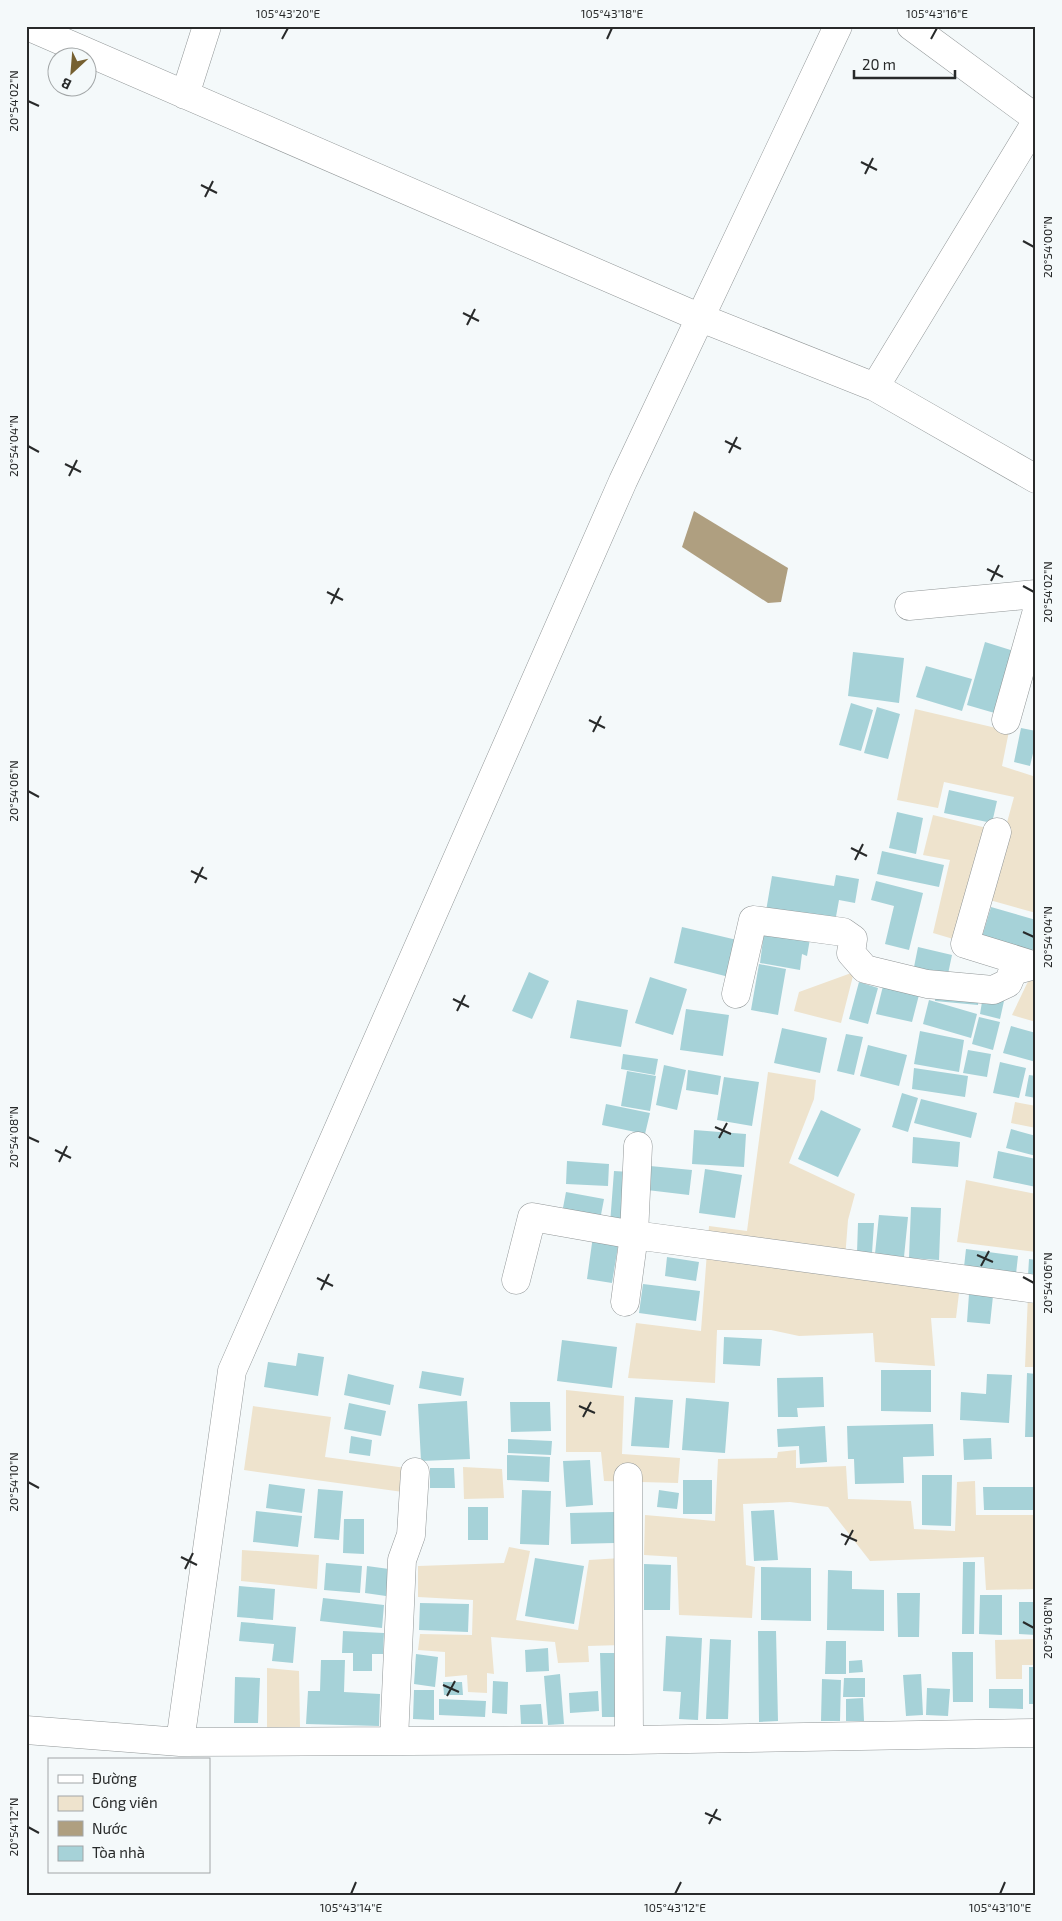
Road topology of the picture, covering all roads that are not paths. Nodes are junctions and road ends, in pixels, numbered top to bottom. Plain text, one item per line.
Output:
1 (27, 26) edge
2 (207, 26) edge
3 (838, 26) edge
4 (911, 26) edge
5 (185, 95) junction
6 (1036, 118) edge
7 (1036, 122) edge
8 (700, 318) junction
9 (875, 387) junction
10 (1036, 478) edge
11 (1036, 594) edge
12 (910, 606) dead end
13 (1036, 614) edge
14 (1006, 720) dead end
15 (997, 832) dead end
16 (1035, 966) edge
17 (736, 994) dead end
18 (638, 1146) dead end
19 (634, 1235) junction
20 (516, 1280) dead end
21 (1036, 1289) edge
22 (625, 1302) dead end
23 (415, 1472) dead end
24 (628, 1478) dead end
25 (26, 1730) edge
26 (1036, 1733) edge
27 (394, 1740) junction
28 (629, 1740) junction
29 (180, 1742) junction

1 - 5 street
2 - 5 street
3 - 8 street
4 - 6 street
5 - 8 street
7 - 9 street
8 - 9 street
8 - 29 street
9 - 10 street
11 - 12 street
13 - 14 street
15 - 16 street
16 - 17 street
18 - 19 street
19 - 20 street
19 - 21 street
19 - 22 street
23 - 27 street
24 - 28 street
25 - 29 street
26 - 28 street
27 - 28 street
27 - 29 street

